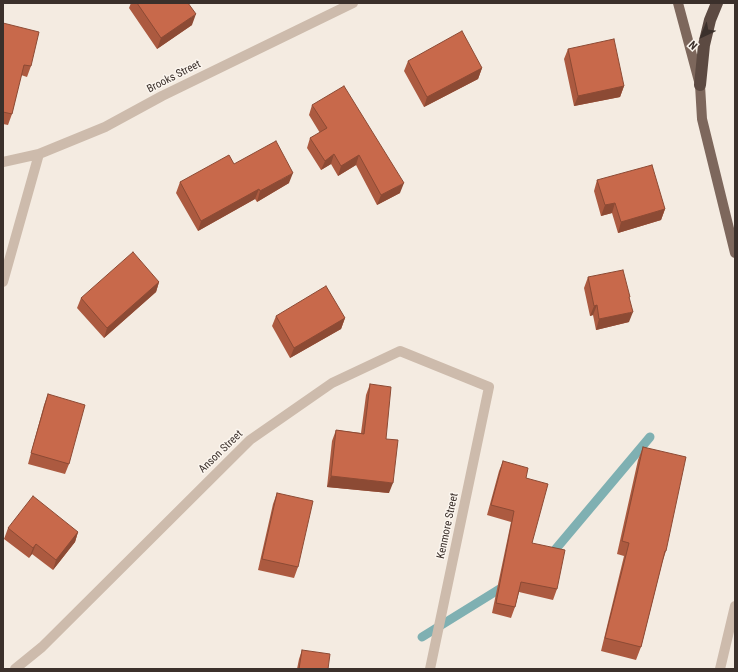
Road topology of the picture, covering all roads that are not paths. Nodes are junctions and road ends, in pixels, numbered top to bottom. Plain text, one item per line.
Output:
1 (353, 3) edge
2 (678, 3) edge
3 (717, 3) edge
4 (700, 86) junction
5 (39, 154) junction
6 (3, 162) edge
7 (735, 253) edge
8 (3, 282) edge
9 (489, 387) joint
10 (735, 606) edge
11 (15, 669) edge
12 (430, 669) edge
13 (720, 669) edge

1 - 5 street, Brooks Street
2 - 4 main road
3 - 4 highway
4 - 7 main road
5 - 6 street, Brooks Street
5 - 8 street
9 - 11 street, Anson Street
9 - 12 street, Kenmore Street
10 - 13 street

